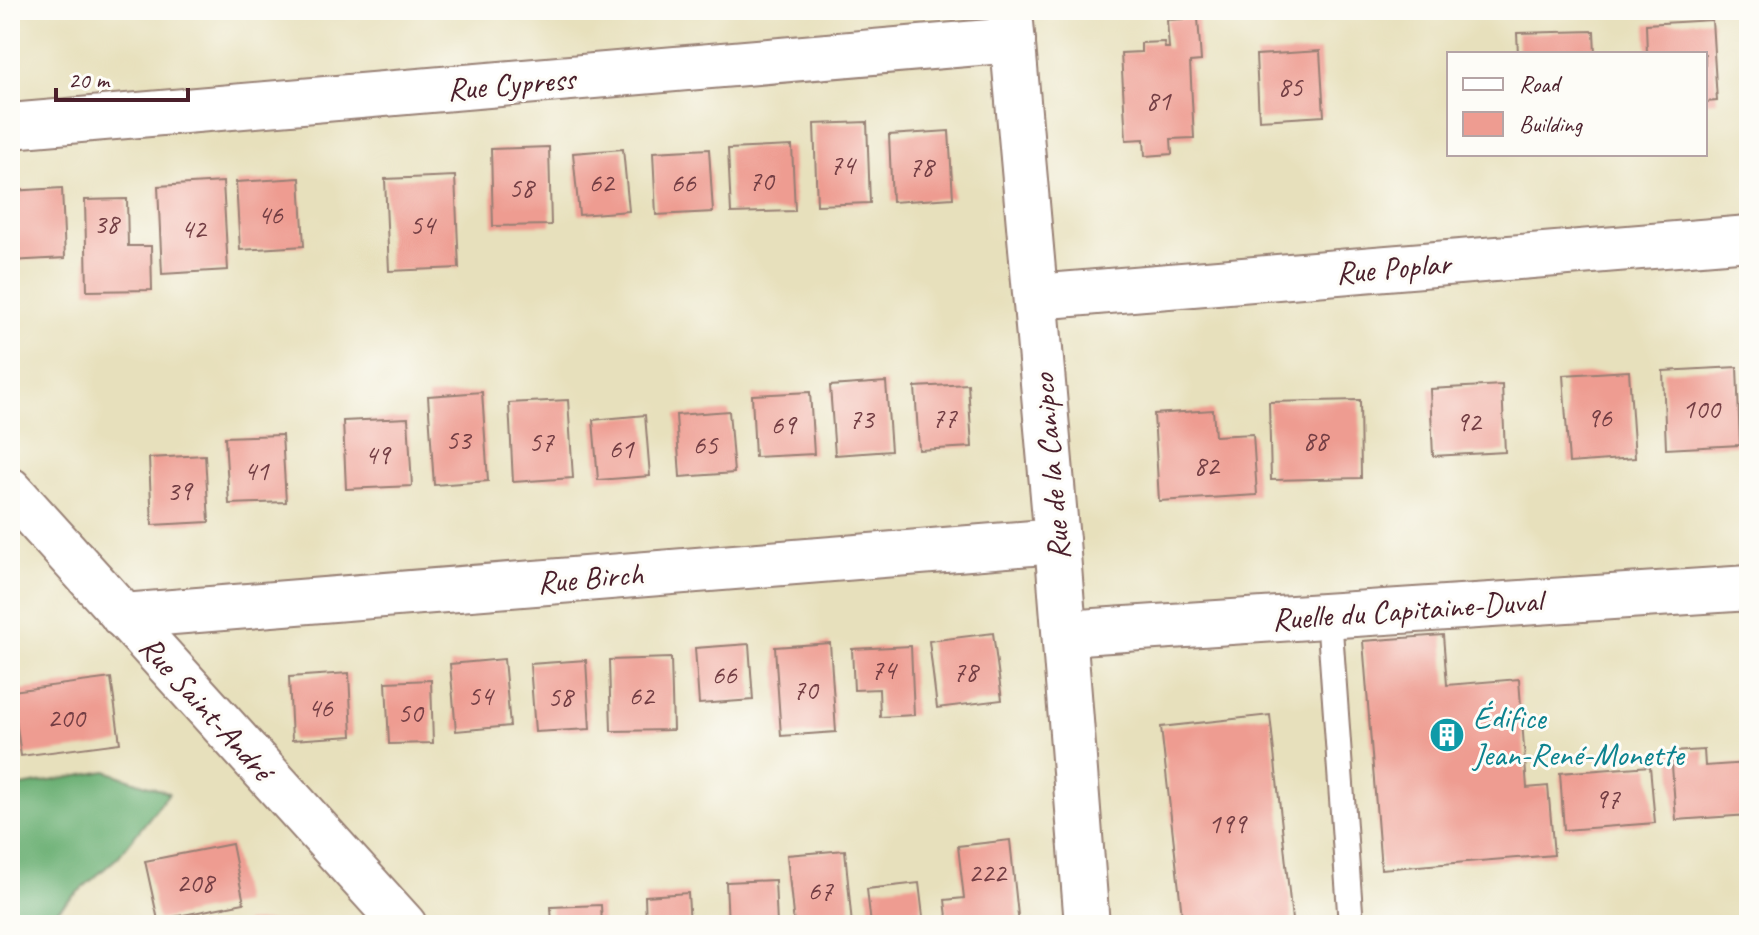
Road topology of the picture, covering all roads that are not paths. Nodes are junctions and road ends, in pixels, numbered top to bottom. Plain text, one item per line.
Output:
1 (1011, 25) edge
2 (10, 126) edge
3 (1749, 238) edge
4 (1036, 297) junction
5 (10, 490) edge
6 (1057, 541) junction
7 (1749, 588) edge
8 (123, 616) junction
9 (1329, 616) junction
10 (1065, 633) junction
11 (404, 925) edge
12 (1087, 925) edge
13 (1351, 925) edge

1 - 2 street, Rue Cypress
1 - 4 street, Rue de la Canipco
3 - 4 street, Rue Poplar
4 - 6 street, Rue de la Canipco
5 - 8 street, Rue Saint-André
6 - 8 street, Rue Birch
6 - 10 street, Rue de la Canipco
7 - 9 street, Ruelle du Capitaine-Duval
8 - 11 street, Rue Saint-André
9 - 10 street, Ruelle du Capitaine-Duval
9 - 13 lane
10 - 12 street, Rue de la Canipco

